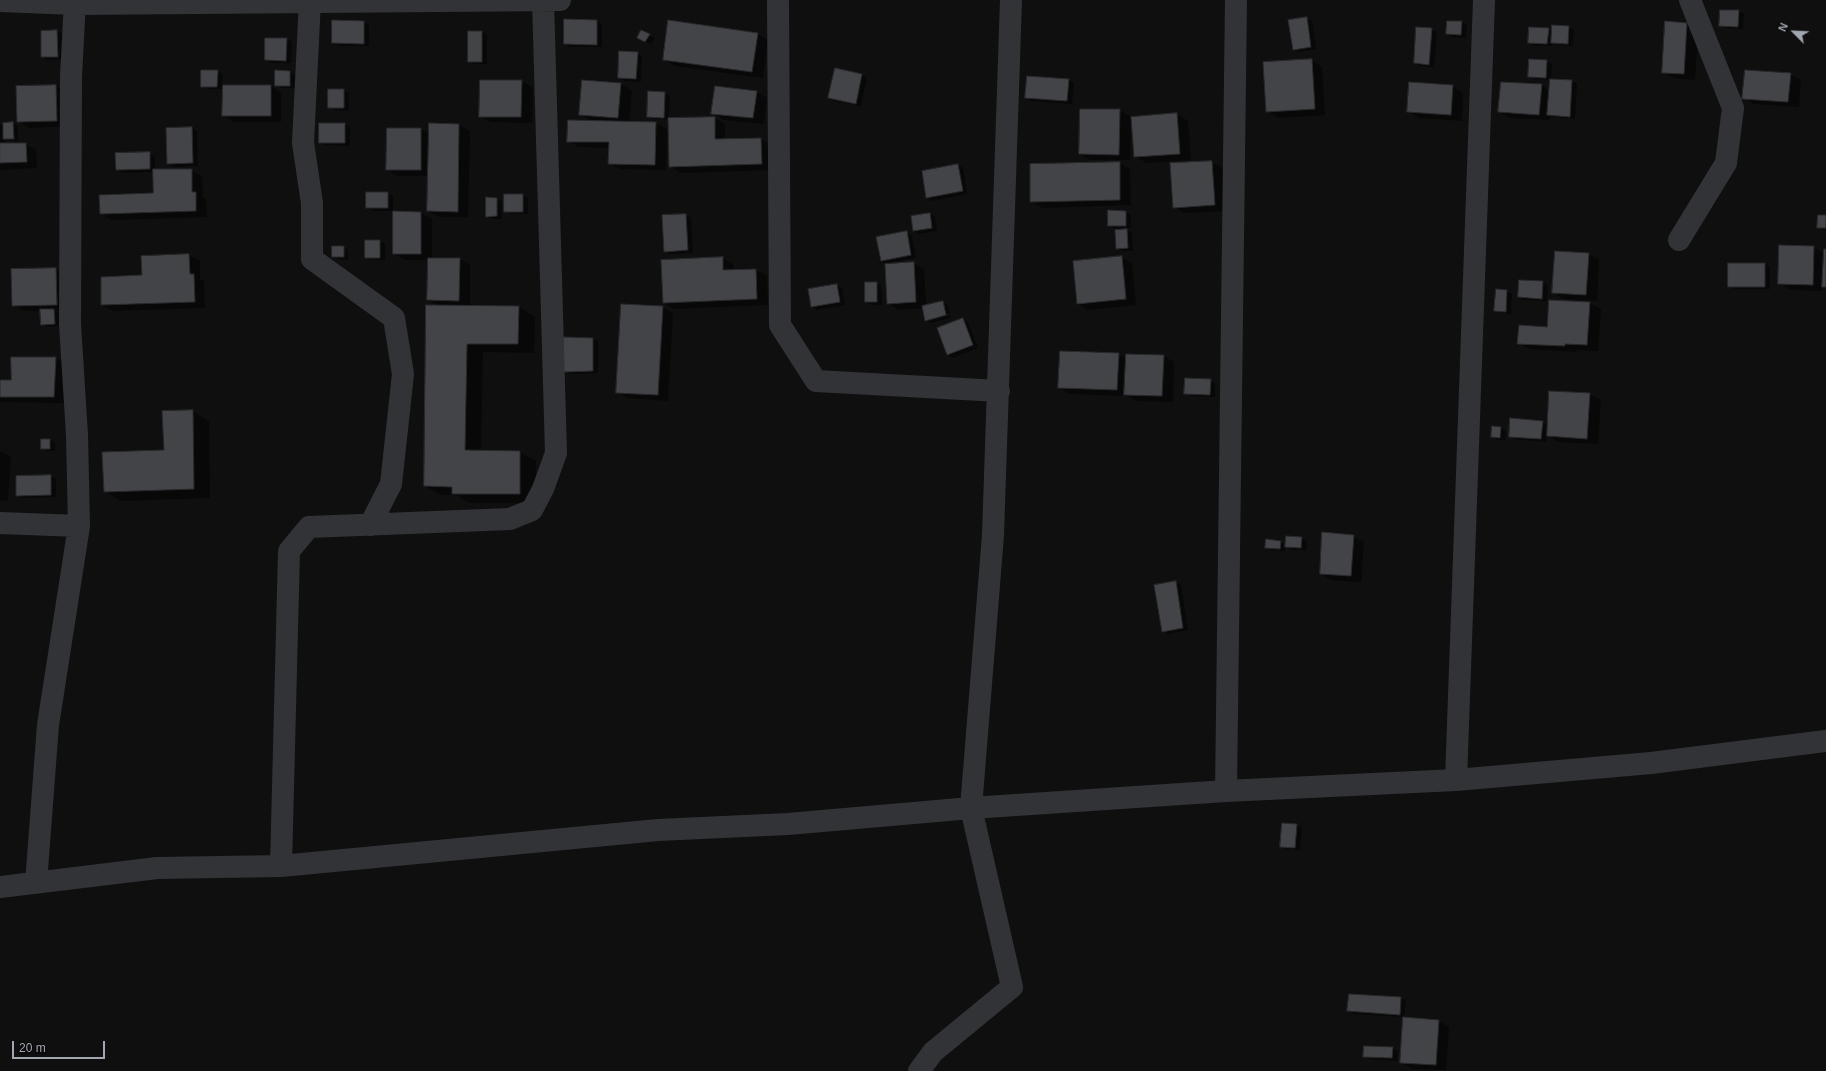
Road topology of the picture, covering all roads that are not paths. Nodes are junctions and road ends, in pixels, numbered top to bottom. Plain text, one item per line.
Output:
1 (549, 0) edge
2 (778, 0) edge
3 (1011, 0) edge
4 (1236, 0) edge
5 (1484, 0) edge
6 (1690, 0) edge
7 (0, 1) edge
8 (75, 2) edge
9 (310, 2) edge
10 (1679, 240) dead end
11 (999, 391) junction
12 (0, 523) edge
13 (370, 525) junction
14 (79, 526) junction
15 (1826, 741) edge
16 (1456, 780) junction
17 (1226, 791) junction
18 (971, 808) junction
19 (281, 866) junction
20 (36, 883) junction
21 (0, 887) edge
22 (919, 1071) edge

1 - 9 street
1 - 13 street
2 - 11 street
3 - 11 street
4 - 17 street
5 - 16 street
6 - 10 street
7 - 8 street
8 - 9 street
8 - 14 street
9 - 13 street
11 - 18 street
12 - 14 street
13 - 19 street
14 - 20 street
15 - 16 street
16 - 17 street
17 - 18 street
18 - 19 street
18 - 22 street
19 - 20 street
20 - 21 street

